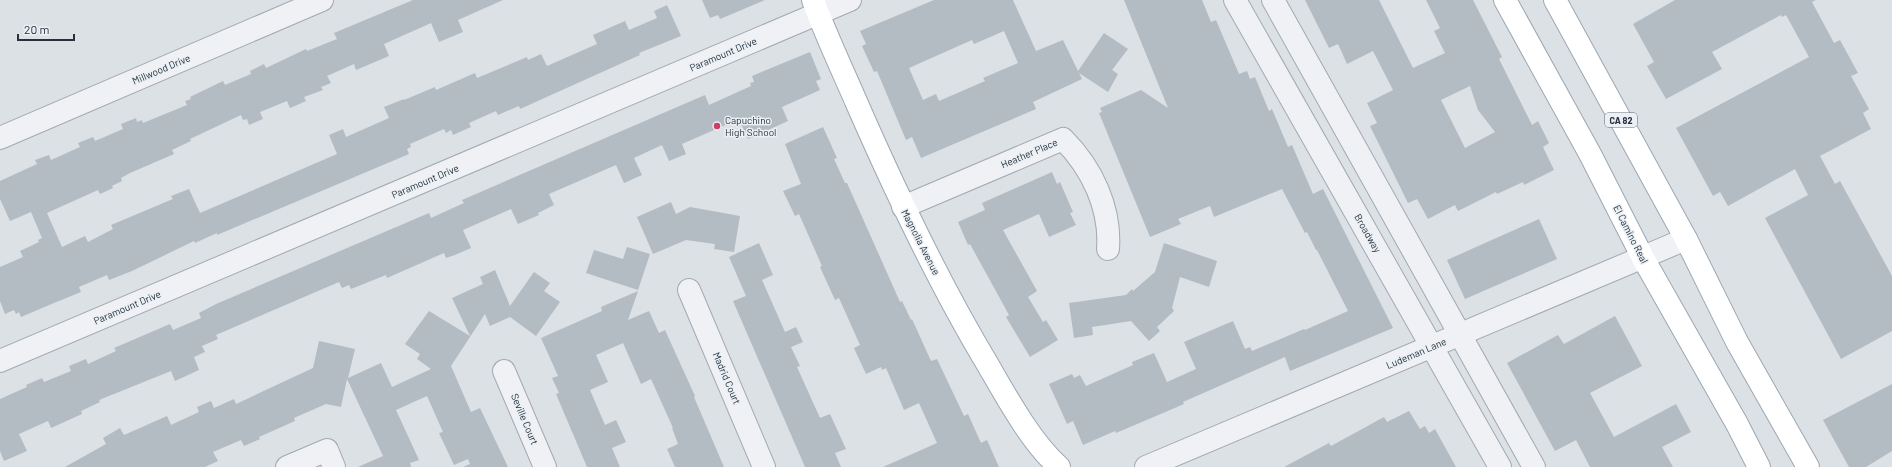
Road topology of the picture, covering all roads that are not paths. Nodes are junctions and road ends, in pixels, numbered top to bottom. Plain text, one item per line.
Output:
1 (322, 0) edge
2 (850, 0) edge
3 (1236, 0) edge
4 (1273, 0) edge
5 (1505, 0) edge
6 (1556, 0) edge
7 (816, 7) edge
8 (0, 138) edge
9 (903, 207) junction
10 (1686, 239) junction
11 (1108, 249) dead end
12 (1643, 258) junction
13 (689, 290) dead end
14 (1461, 334) junction
15 (1432, 346) junction
16 (0, 361) edge
17 (504, 371) dead end
18 (287, 467) edge
19 (334, 467) edge
20 (545, 467) edge
21 (764, 467) edge
22 (1059, 467) edge
23 (1146, 467) edge
24 (1500, 467) edge
25 (1534, 467) edge
26 (1759, 467) edge
27 (1808, 467) edge

1 - 8 street, Millwood Drive
2 - 7 street, Paramount Drive
3 - 15 street, Broadway
4 - 14 street
5 - 12 main road, El Camino Real
6 - 10 main road, CA 82
7 - 9 main road, Magnolia Avenue
7 - 16 street, Paramount Drive
9 - 11 street, Heather Place
9 - 22 main road, Magnolia Avenue
10 - 12 street, Ludeman Lane
10 - 27 main road, CA 82
12 - 14 street, Ludeman Lane
12 - 26 main road, El Camino Real
13 - 21 street, Madrid Court
14 - 15 street, Ludeman Lane
14 - 25 street
15 - 23 street, Ludeman Lane
15 - 24 street, Broadway
17 - 20 street, Seville Court
18 - 19 street

